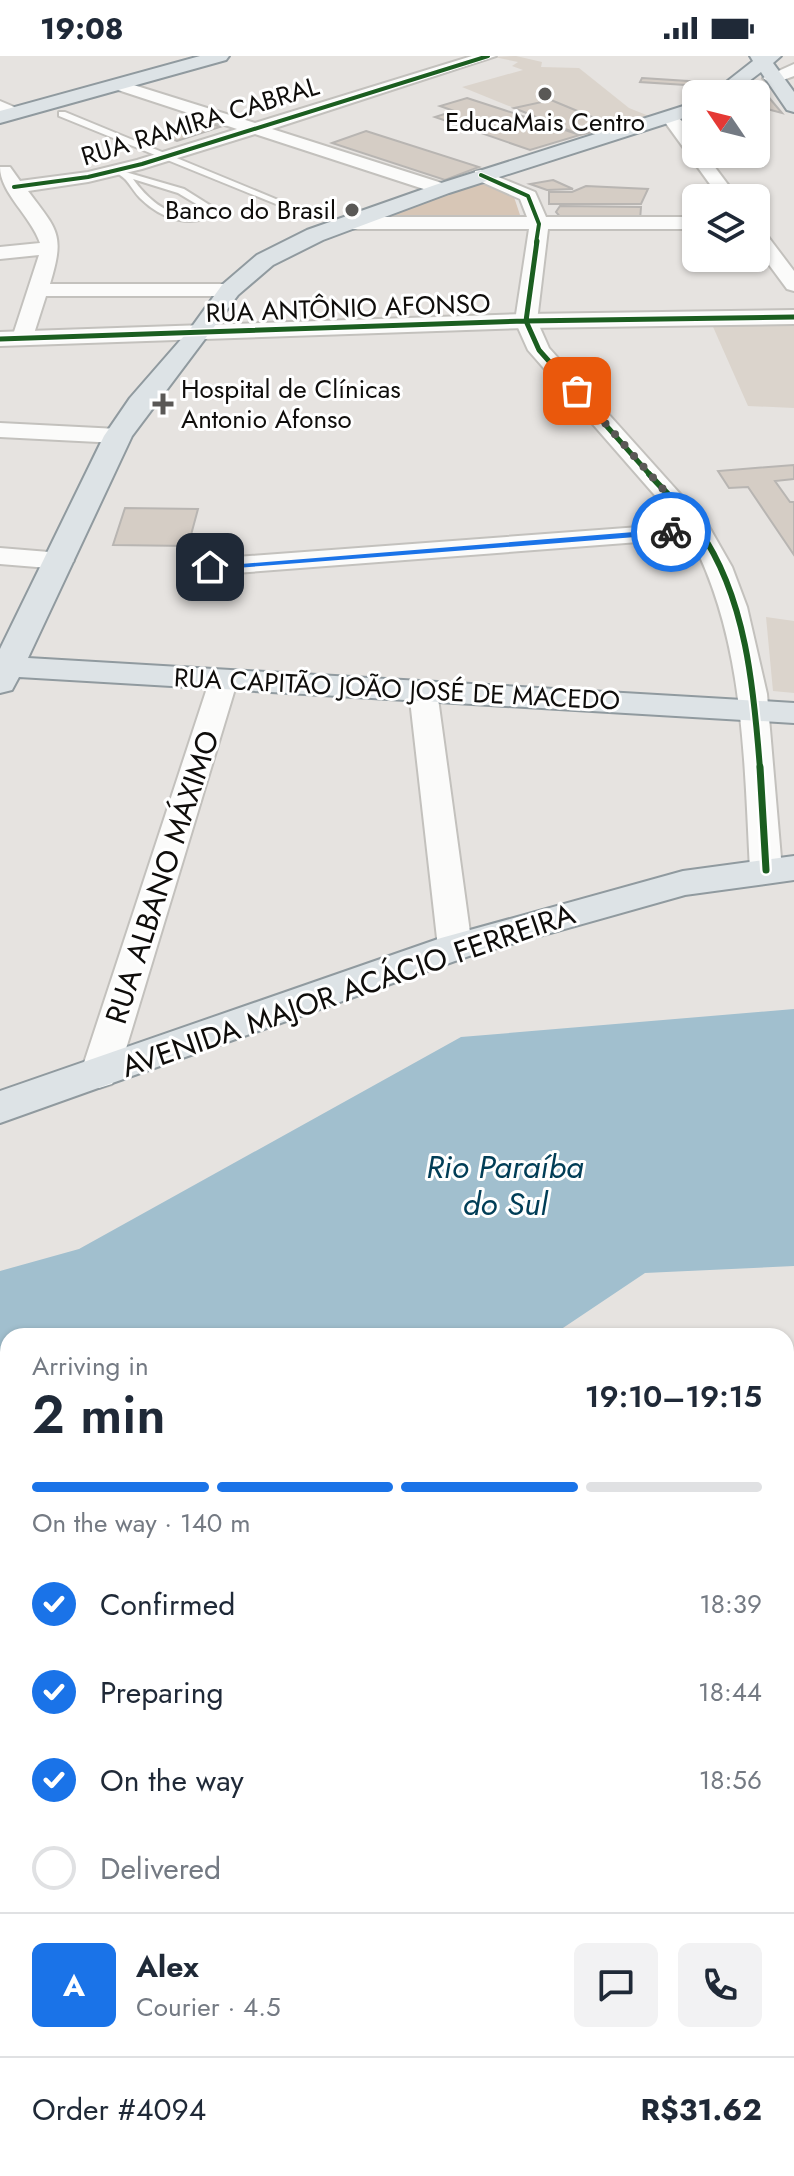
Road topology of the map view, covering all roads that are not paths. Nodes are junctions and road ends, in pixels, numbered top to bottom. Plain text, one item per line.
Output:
1 (220, 56) edge
2 (488, 56) edge
3 (777, 68) edge
4 (752, 80) edge
5 (118, 85) junction
6 (794, 106) edge
7 (6, 112) edge
8 (682, 113) edge
9 (62, 114) dead end
10 (670, 118) junction
11 (254, 129) junction
12 (682, 135) edge
13 (170, 156) junction
14 (0, 165) edge
15 (122, 173) junction
16 (481, 175) junction
17 (14, 187) junction
18 (442, 189) junction
19 (279, 202) dead end
20 (347, 223) junction
21 (682, 223) edge
22 (539, 224) junction
23 (51, 248) junction
24 (0, 253) edge
25 (770, 253) edge
26 (794, 285) edge
27 (39, 290) junction
28 (230, 290) junction
29 (794, 317) edge
30 (526, 321) junction
31 (200, 333) junction
32 (11, 339) edge
33 (0, 430) edge
34 (118, 436) junction
35 (699, 530) junction
36 (0, 556) edge
37 (61, 561) junction
38 (210, 567) dead end
39 (3, 671) edge
40 (224, 679) junction
41 (423, 691) junction
42 (755, 711) junction
43 (794, 713) edge
44 (780, 869) edge
45 (455, 947) junction
46 (99, 1075) junction
47 (0, 1107) edge

1 - 5 main road
2 - 11 street, RUA RAMIRA CABRAL
3 - 4 main road
3 - 6 main road
5 - 7 main road
5 - 11 street
8 - 10 main road
9 - 13 lane
10 - 12 street
10 - 16 main road
11 - 13 street, RUA RAMIRA CABRAL
11 - 18 street
13 - 15 street, RUA RAMIRA CABRAL
13 - 19 lane
14 - 17 street
15 - 15 lane
15 - 17 street, RUA RAMIRA CABRAL
16 - 18 main road
16 - 22 street
17 - 23 street
18 - 20 main road
20 - 22 street
20 - 28 main road
21 - 22 street
22 - 30 street
23 - 24 street
23 - 27 street
25 - 26 street
27 - 28 street
27 - 32 street
28 - 31 main road
29 - 30 street, RUA ANTÔNIO AFONSO
30 - 31 street, RUA ANTÔNIO AFONSO
30 - 35 street
31 - 32 street, RUA ANTÔNIO AFONSO
31 - 34 main road
33 - 34 street
34 - 37 main road
35 - 38 street
35 - 42 street
36 - 37 street
37 - 39 main road
39 - 40 main road, RUA CAPITÃO JOÃO JOSÉ DE MACEDO
40 - 41 main road, RUA CAPITÃO JOÃO JOSÉ DE MACEDO
40 - 46 street, RUA ALBANO MÁXIMO
41 - 42 main road, RUA CAPITÃO JOÃO JOSÉ DE MACEDO
41 - 45 street
42 - 43 main road, RUA CAPITÃO JOÃO JOSÉ DE MACEDO
42 - 44 street
44 - 45 main road, AVENIDA MAJOR ACÁCIO FERREIRA
45 - 46 main road, AVENIDA MAJOR ACÁCIO FERREIRA
46 - 47 main road, AVENIDA MAJOR ACÁCIO FERREIRA

